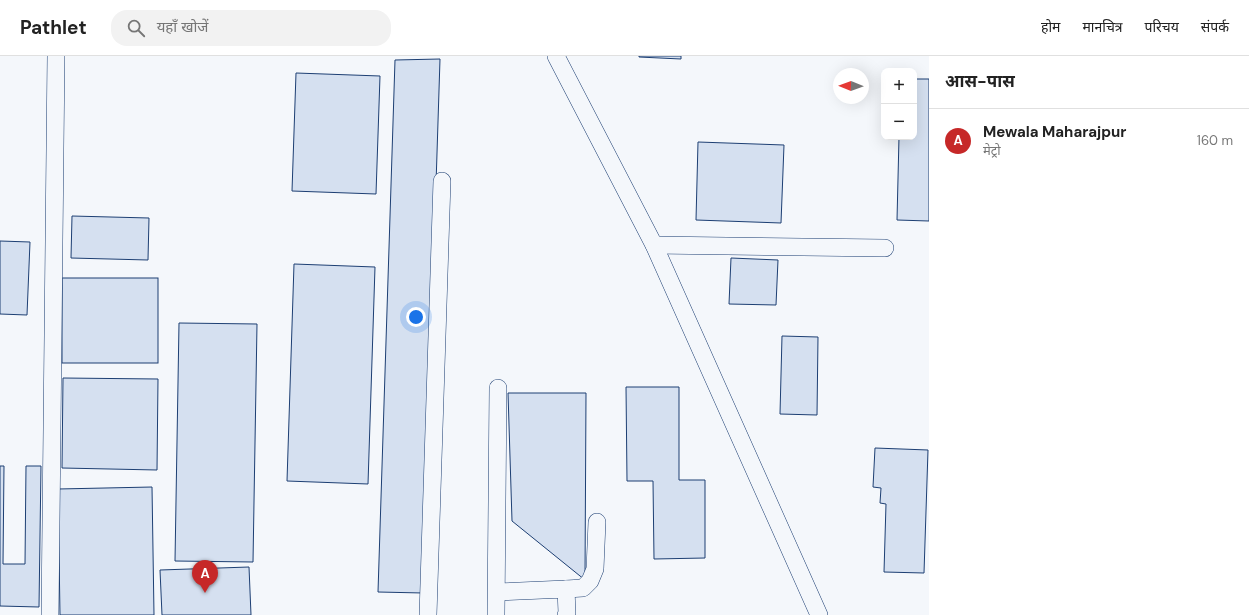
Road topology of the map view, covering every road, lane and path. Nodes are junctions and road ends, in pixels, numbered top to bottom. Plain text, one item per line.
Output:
1 (56, 56) edge
2 (556, 56) edge
3 (442, 182) dead end
4 (654, 245) junction
5 (885, 248) dead end
6 (498, 388) dead end
7 (597, 522) dead end
8 (566, 589) junction
9 (497, 592) junction
10 (50, 615) edge
11 (428, 615) edge
12 (496, 615) edge
13 (566, 615) edge
14 (819, 615) edge

1 - 10 street
2 - 4 street
3 - 11 street
4 - 5 street
4 - 14 street
6 - 9 street
7 - 8 street
8 - 9 street
8 - 13 street
9 - 12 street

